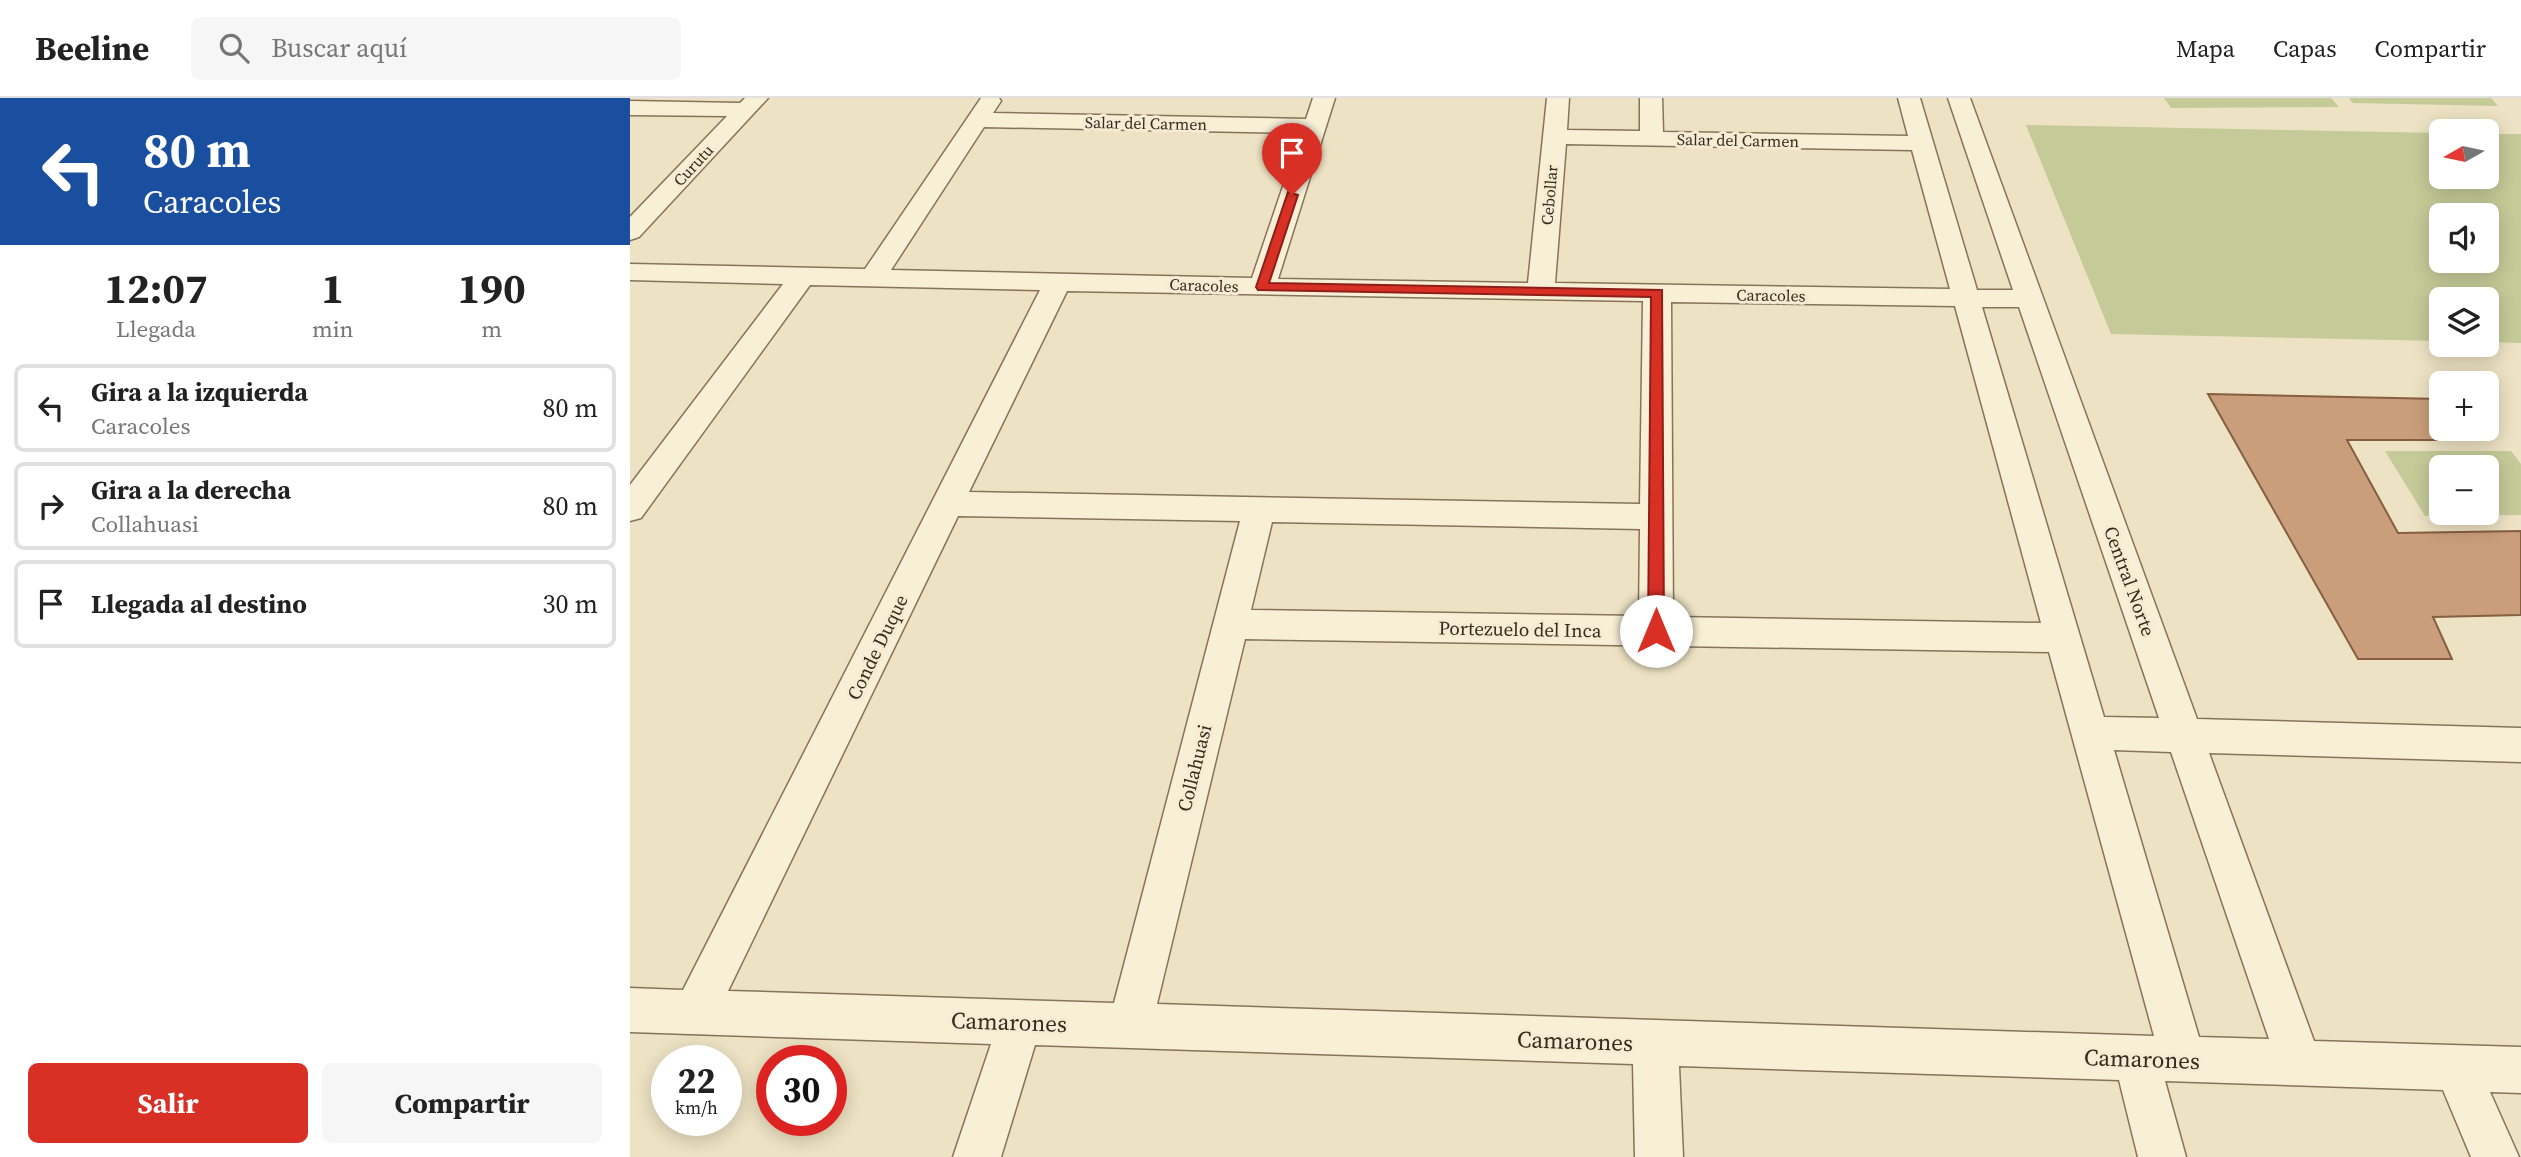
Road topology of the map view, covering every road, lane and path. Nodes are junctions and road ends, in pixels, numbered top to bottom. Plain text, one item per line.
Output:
1 (992, 98) edge
2 (1087, 98) edge
3 (1324, 98) edge
4 (1558, 98) edge
5 (1651, 98) edge
6 (1909, 98) edge
7 (1959, 98) edge
8 (751, 104) edge
9 (630, 108) edge
10 (977, 120) junction
11 (1073, 121) junction
12 (1315, 126) junction
13 (1554, 137) junction
14 (1652, 139) junction
15 (1922, 143) junction
16 (630, 232) edge
17 (630, 272) edge
18 (803, 276) junction
19 (873, 277) junction
20 (1058, 281) junction
21 (1262, 287) junction
22 (1541, 292) junction
23 (1657, 293) junction
24 (1965, 298) junction
25 (2030, 299) junction
26 (948, 504) junction
27 (630, 509) edge
28 (1259, 510) junction
29 (1657, 517) junction
30 (1230, 624) junction
31 (1656, 631) junction
32 (2062, 638) junction
33 (2089, 733) junction
34 (2185, 735) junction
35 (2521, 745) edge
36 (630, 1010) edge
37 (695, 1012) junction
38 (1020, 1023) junction
39 (1130, 1026) junction
40 (1655, 1043) junction
41 (2136, 1058) junction
42 (2183, 1060) junction
43 (2300, 1064) junction
44 (2456, 1068) junction
45 (2521, 1070) edge
46 (977, 1157) edge
47 (1659, 1157) edge
48 (2162, 1157) edge
49 (2495, 1157) edge

1 - 10 street
2 - 11 street
3 - 12 street
4 - 13 street, Cebollar
5 - 14 street
6 - 15 street
7 - 25 street, Central Norte
8 - 9 street
8 - 16 street, Curutu
10 - 11 street, Salar del Carmen
10 - 19 street
11 - 12 street, Salar del Carmen
12 - 21 street
13 - 14 street, Salar del Carmen
13 - 22 street, Cebollar
14 - 15 street, Salar del Carmen
15 - 24 street
17 - 18 street, Caracoles
18 - 19 street, Caracoles
18 - 27 street
19 - 20 street, Caracoles
20 - 21 street, Caracoles
20 - 26 street, Conde Duque
21 - 22 street, Caracoles
22 - 23 street, Caracoles
23 - 24 street, Caracoles
23 - 29 street
24 - 25 street, Caracoles
24 - 32 street
25 - 34 street, Central Norte
26 - 28 street
26 - 37 street, Conde Duque
28 - 29 street
28 - 30 street, Collahuasi
29 - 31 street
30 - 31 street, Portezuelo del Inca
30 - 39 street, Collahuasi
31 - 32 street, Portezuelo del Inca
32 - 33 street
33 - 34 street
33 - 42 street
34 - 35 street
34 - 43 street, Central Norte
36 - 37 street, Camarones
37 - 38 street, Camarones
38 - 39 street, Camarones
38 - 46 street
39 - 40 street, Camarones
40 - 41 street, Camarones
40 - 47 street
41 - 42 street, Camarones
41 - 48 street
42 - 43 street, Camarones
43 - 44 street, Camarones
44 - 45 street, Camarones
44 - 49 street

